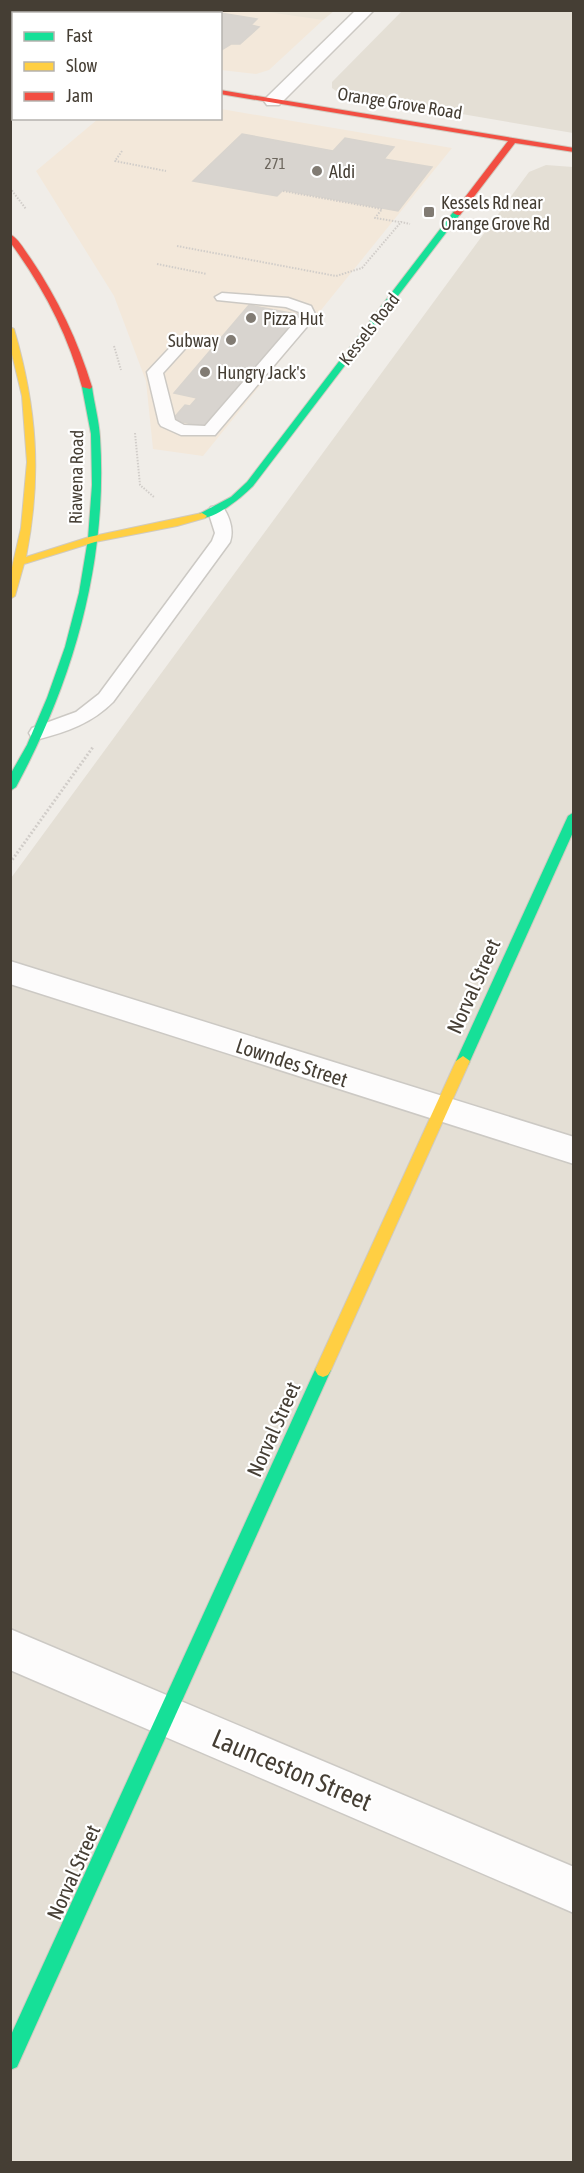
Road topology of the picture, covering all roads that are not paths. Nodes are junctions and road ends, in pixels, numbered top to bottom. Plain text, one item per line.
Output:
1 (366, 10) edge
2 (222, 92) edge
3 (273, 101) junction
4 (513, 140) junction
5 (573, 150) edge
6 (10, 236) edge
7 (222, 297) dead end
8 (10, 329) edge
9 (184, 341) dead end
10 (217, 511) junction
11 (92, 539) junction
12 (23, 561) junction
13 (10, 596) edge
14 (39, 733) junction
15 (10, 787) edge
16 (573, 816) edge
17 (10, 972) edge
18 (441, 1109) junction
19 (573, 1151) edge
20 (10, 1649) edge
21 (167, 1715) junction
22 (573, 1890) edge
23 (10, 2060) edge

1 - 3 street
2 - 3 main road, Orange Grove Road
3 - 4 main road, Orange Grove Road
4 - 5 main road, Orange Grove Road
4 - 10 main road, Kessels Road
6 - 11 main road, Riawena Road
7 - 9 lane
8 - 12 main road
10 - 11 main road, Kessels Road
10 - 14 lane
11 - 12 main road, Kessels Road
11 - 14 main road, Riawena Road
12 - 13 main road
14 - 15 main road
16 - 18 main road, Norval Street
17 - 18 street, Lowndes Street
18 - 19 street, Lowndes Street
18 - 21 main road, Norval Street
20 - 21 street, Launceston Street
21 - 22 street, Launceston Street
21 - 23 main road, Norval Street

